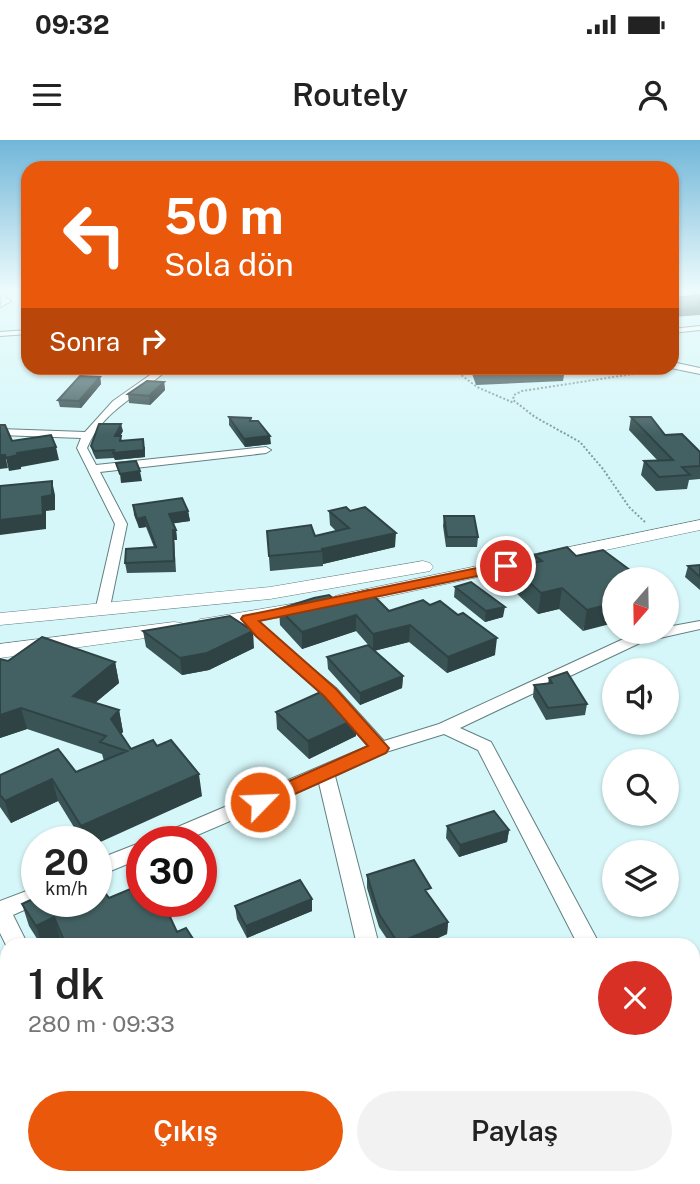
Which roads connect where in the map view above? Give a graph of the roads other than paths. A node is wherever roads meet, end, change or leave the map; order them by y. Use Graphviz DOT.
graph roads {
  1 [pos="679,367"];
  2 [pos="700,371"];
  3 [pos="155,375"];
  4 [pos="0,432"];
  5 [pos="85,435"];
  6 [pos="267,450"];
  7 [pos="93,469"];
  8 [pos="700,510"];
  9 [pos="700,524"];
  10 [pos="103,607"];
  11 [pos="0,619"];
  12 [pos="249,619"];
  13 [pos="700,625"];
  14 [pos="0,651"];
  15 [pos="445,728"];
  16 [pos="380,748"];
  17 [pos="325,773"];
  18 [pos="199,826"];
  19 [pos="21,901"];
  20 [pos="0,910"];
  21 [pos="12,938"];
  22 [pos="366,938"];
  23 [pos="585,938"];
  1 -- 2 [label="street"];
  3 -- 5 [label="street"];
  4 -- 5 [label="street"];
  5 -- 7 [label="street"];
  6 -- 7 [label="street"];
  7 -- 10 [label="street"];
  8 -- 10 [label="highway"];
  9 -- 12 [label="highway"];
  10 -- 11 [label="highway"];
  12 -- 14 [label="highway"];
  12 -- 16 [label="street"];
  13 -- 15 [label="street"];
  15 -- 16 [label="street"];
  15 -- 23 [label="street"];
  16 -- 17 [label="street"];
  17 -- 18 [label="street"];
  17 -- 22 [label="street"];
  19 -- 20 [label="street"];
  20 -- 21 [label="street"];
}
